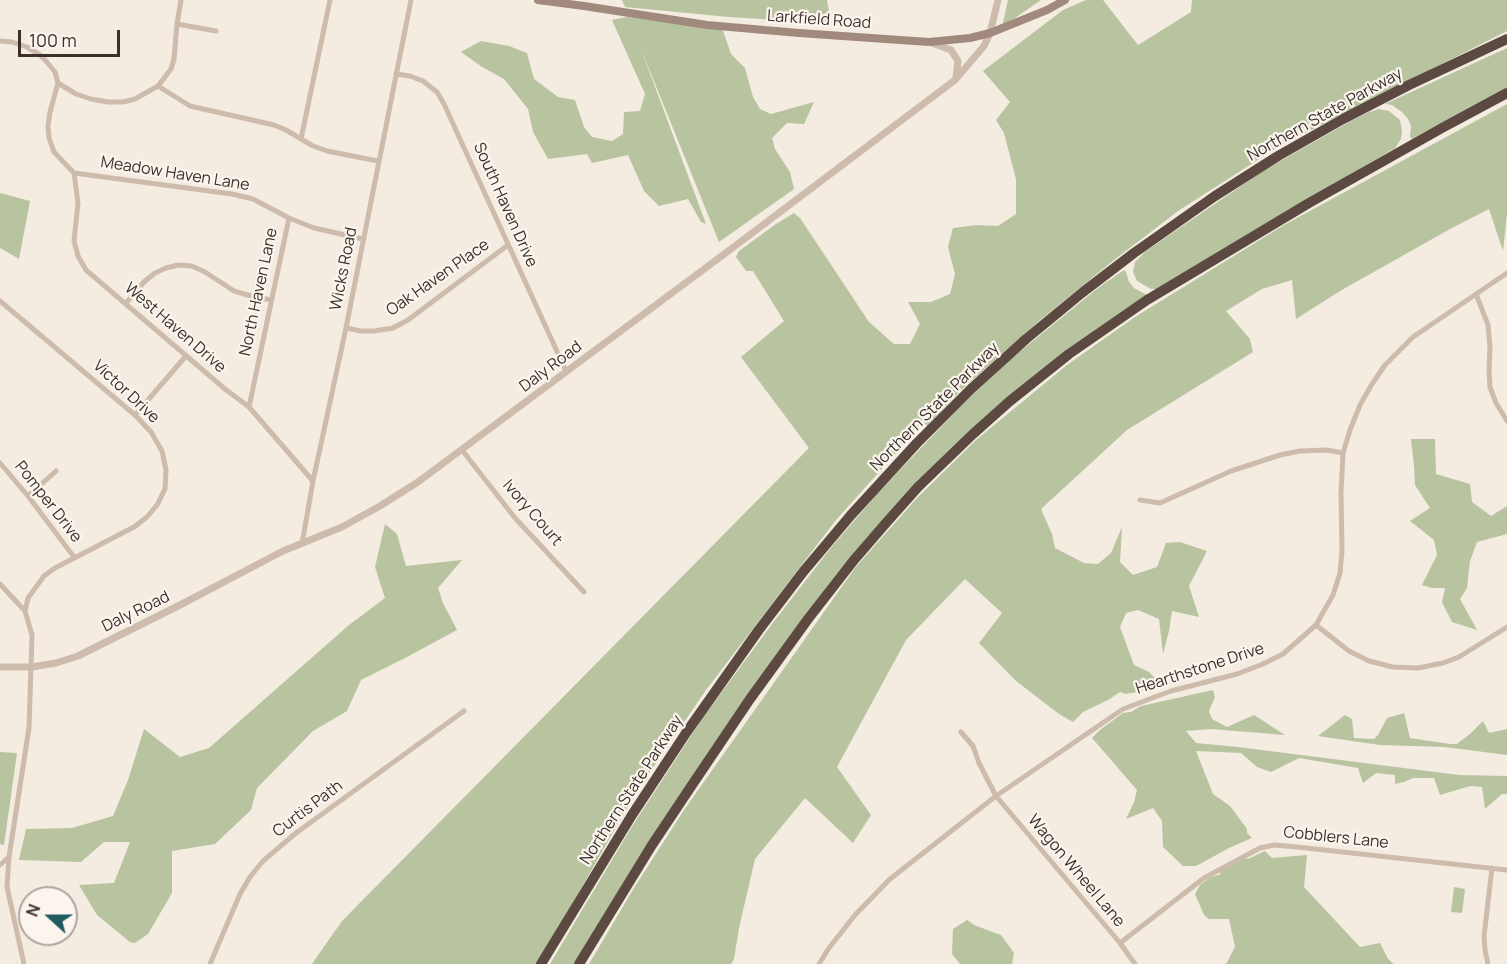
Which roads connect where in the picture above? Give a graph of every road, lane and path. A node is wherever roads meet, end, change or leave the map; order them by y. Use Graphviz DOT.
graph roads {
  1 [pos="181,0"];
  2 [pos="330,0"];
  3 [pos="411,0"];
  4 [pos="538,0"];
  5 [pos="998,0"];
  6 [pos="1065,0"];
  7 [pos="177,24"];
  8 [pos="216,31"];
  9 [pos="990,33"];
  10 [pos="1507,39"];
  11 [pos="0,41"];
  12 [pos="929,42"];
  13 [pos="396,74"];
  14 [pos="955,80"];
  15 [pos="58,83"];
  16 [pos="158,87"];
  17 [pos="1507,93"];
  18 [pos="301,139"];
  19 [pos="378,161"];
  20 [pos="74,173"];
  21 [pos="289,218"];
  22 [pos="363,239"];
  23 [pos="508,245"];
  24 [pos="1507,273"];
  25 [pos="1476,294"];
  26 [pos="271,300"];
  27 [pos="0,301"];
  28 [pos="126,303"];
  29 [pos="346,328"];
  30 [pos="186,356"];
  31 [pos="566,371"];
  32 [pos="249,407"];
  33 [pos="135,415"];
  34 [pos="1507,421"];
  35 [pos="462,450"];
  36 [pos="1343,453"];
  37 [pos="0,463"];
  38 [pos="56,471"];
  39 [pos="313,481"];
  40 [pos="28,496"];
  41 [pos="1140,500"];
  42 [pos="302,544"];
  43 [pos="74,557"];
  44 [pos="0,584"];
  45 [pos="584,592"];
  46 [pos="25,611"];
  47 [pos="1316,625"];
  48 [pos="1507,627"];
  49 [pos="0,667"];
  50 [pos="32,667"];
  51 [pos="464,711"];
  52 [pos="961,732"];
  53 [pos="996,796"];
  54 [pos="9,857"];
  55 [pos="0,865"];
  56 [pos="1492,868"];
  57 [pos="1507,870"];
  58 [pos="1120,943"];
  59 [pos="26,963"];
  60 [pos="210,964"];
  61 [pos="541,964"];
  62 [pos="579,964"];
  63 [pos="819,964"];
  64 [pos="1135,964"];
  65 [pos="1488,964"];
  1 -- 7 [label="street"];
  2 -- 18 [label="street"];
  3 -- 13 [label="street, Wicks Road"];
  4 -- 12 [label="main road, Larkfield Road"];
  5 -- 9 [label="street, Daly Road"];
  6 -- 9 [label="main road"];
  7 -- 8 [label="street"];
  7 -- 16 [label="street"];
  9 -- 12 [label="main road, Larkfield Road"];
  9 -- 14 [label="street, Daly Road"];
  10 -- 61 [label="highway, Northern State Parkway"];
  11 -- 15 [label="street"];
  12 -- 14 [label="street"];
  13 -- 19 [label="street, Wicks Road"];
  13 -- 23 [label="street, South Haven Drive"];
  14 -- 31 [label="street, Daly Road"];
  15 -- 16 [label="street"];
  15 -- 20 [label="street"];
  16 -- 18 [label="street"];
  17 -- 62 [label="highway"];
  18 -- 19 [label="street"];
  19 -- 22 [label="street, Wicks Road"];
  20 -- 21 [label="street, Meadow Haven Lane"];
  20 -- 28 [label="street, West Haven Drive"];
  21 -- 22 [label="street, Meadow Haven Lane"];
  21 -- 26 [label="street, North Haven Lane"];
  22 -- 29 [label="street, Wicks Road"];
  23 -- 29 [label="street, Oak Haven Place"];
  23 -- 31 [label="street, South Haven Drive"];
  24 -- 25 [label="street, Hearthstone Drive"];
  25 -- 34 [label="street"];
  25 -- 36 [label="street, Hearthstone Drive"];
  26 -- 28 [label="street"];
  26 -- 32 [label="street, North Haven Lane"];
  27 -- 33 [label="street, Victor Drive"];
  28 -- 30 [label="street, West Haven Drive"];
  29 -- 39 [label="street, Wicks Road"];
  30 -- 32 [label="street, West Haven Drive"];
  30 -- 33 [label="street"];
  31 -- 35 [label="street, Daly Road"];
  32 -- 39 [label="street, West Haven Drive"];
  33 -- 43 [label="street, Victor Drive"];
  35 -- 42 [label="street, Daly Road"];
  35 -- 45 [label="street, Ivory Court"];
  36 -- 41 [label="street"];
  36 -- 47 [label="street, Hearthstone Drive"];
  37 -- 40 [label="street, Pomper Drive"];
  38 -- 40 [label="street"];
  39 -- 42 [label="street, Wicks Road"];
  40 -- 43 [label="street, Pomper Drive"];
  42 -- 50 [label="street, Daly Road"];
  43 -- 46 [label="street, Victor Drive"];
  44 -- 46 [label="street"];
  46 -- 50 [label="street"];
  47 -- 48 [label="street"];
  47 -- 53 [label="street, Hearthstone Drive"];
  49 -- 50 [label="street, Daly Road"];
  50 -- 54 [label="street"];
  51 -- 60 [label="street, Curtis Path"];
  52 -- 53 [label="street, Wagon Wheel Lane"];
  53 -- 58 [label="street, Wagon Wheel Lane"];
  53 -- 63 [label="street, Hearthstone Drive"];
  54 -- 55 [label="street"];
  54 -- 59 [label="street"];
  56 -- 57 [label="street, Cobblers Lane"];
  56 -- 58 [label="street, Cobblers Lane"];
  56 -- 65 [label="street"];
  58 -- 64 [label="street, Wagon Wheel Lane"];
}
